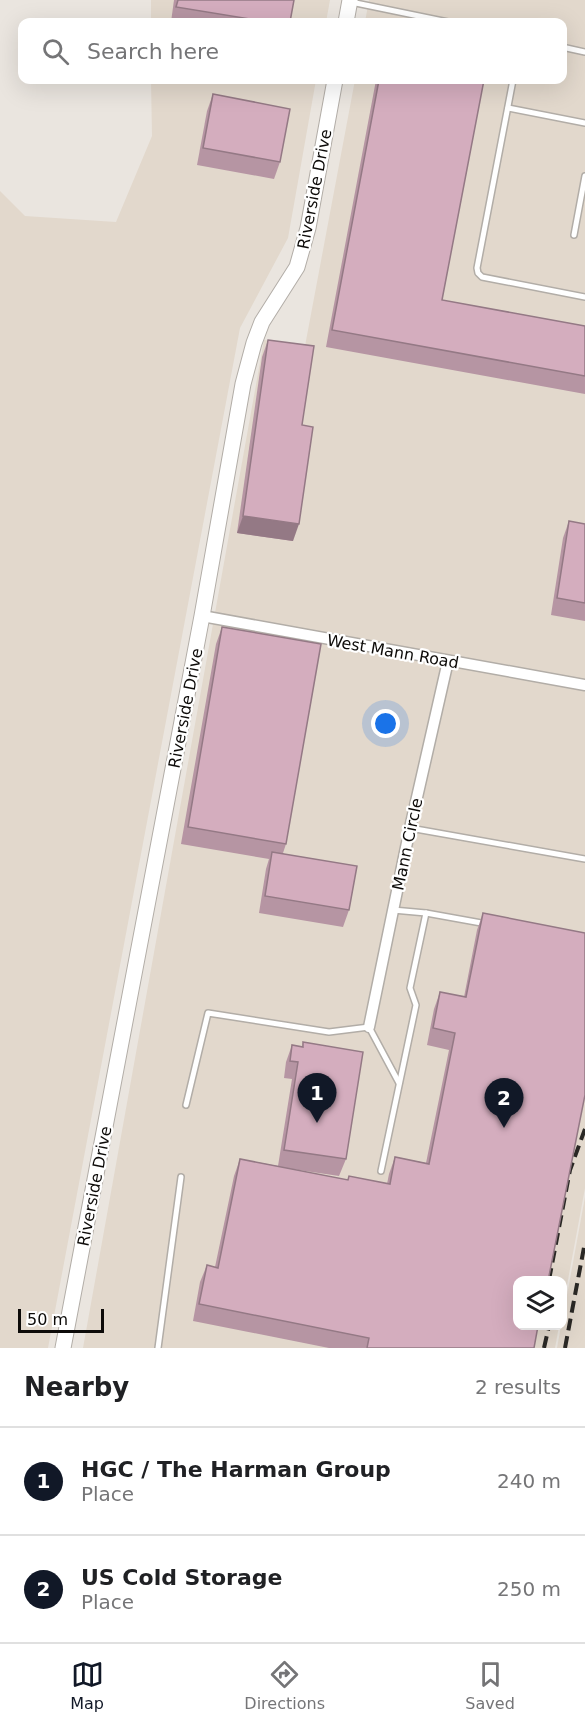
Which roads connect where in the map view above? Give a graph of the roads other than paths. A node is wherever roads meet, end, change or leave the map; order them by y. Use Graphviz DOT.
graph roads {
  1 [pos="350,1"];
  2 [pos="347,18"];
  3 [pos="429,18"];
  4 [pos="567,48"];
  5 [pos="585,52"];
  6 [pos="334,84"];
  7 [pos="512,84"];
  8 [pos="508,108"];
  9 [pos="585,123"];
  10 [pos="585,176"];
  11 [pos="574,235"];
  12 [pos="585,297"];
  13 [pos="202,616"];
  14 [pos="448,662"];
  15 [pos="585,685"];
  16 [pos="410,828"];
  17 [pos="585,859"];
  18 [pos="393,910"];
  19 [pos="426,913"];
  20 [pos="494,925"];
  21 [pos="369,1027"];
  22 [pos="399,1083"];
  23 [pos="186,1105"];
  24 [pos="381,1171"];
  25 [pos="181,1177"];
  26 [pos="63,1348"];
  27 [pos="158,1348"];
  1 -- 2 [label="street"];
  1 -- 3 [label="lane"];
  4 -- 5 [label="lane"];
  6 -- 13 [label="street, Riverside Drive"];
  7 -- 8 [label="lane"];
  8 -- 9 [label="lane"];
  8 -- 12 [label="lane"];
  10 -- 11 [label="lane"];
  13 -- 14 [label="street, West Mann Road"];
  13 -- 26 [label="street, Riverside Drive"];
  14 -- 15 [label="street, West Mann Road"];
  14 -- 16 [label="street, Mann Circle"];
  16 -- 17 [label="lane"];
  16 -- 18 [label="street, Mann Circle"];
  18 -- 19 [label="lane"];
  18 -- 21 [label="street, Mann Circle"];
  19 -- 20 [label="lane"];
  19 -- 22 [label="lane"];
  21 -- 22 [label="lane"];
  21 -- 23 [label="lane"];
  22 -- 24 [label="lane"];
  25 -- 27 [label="lane"];
}
